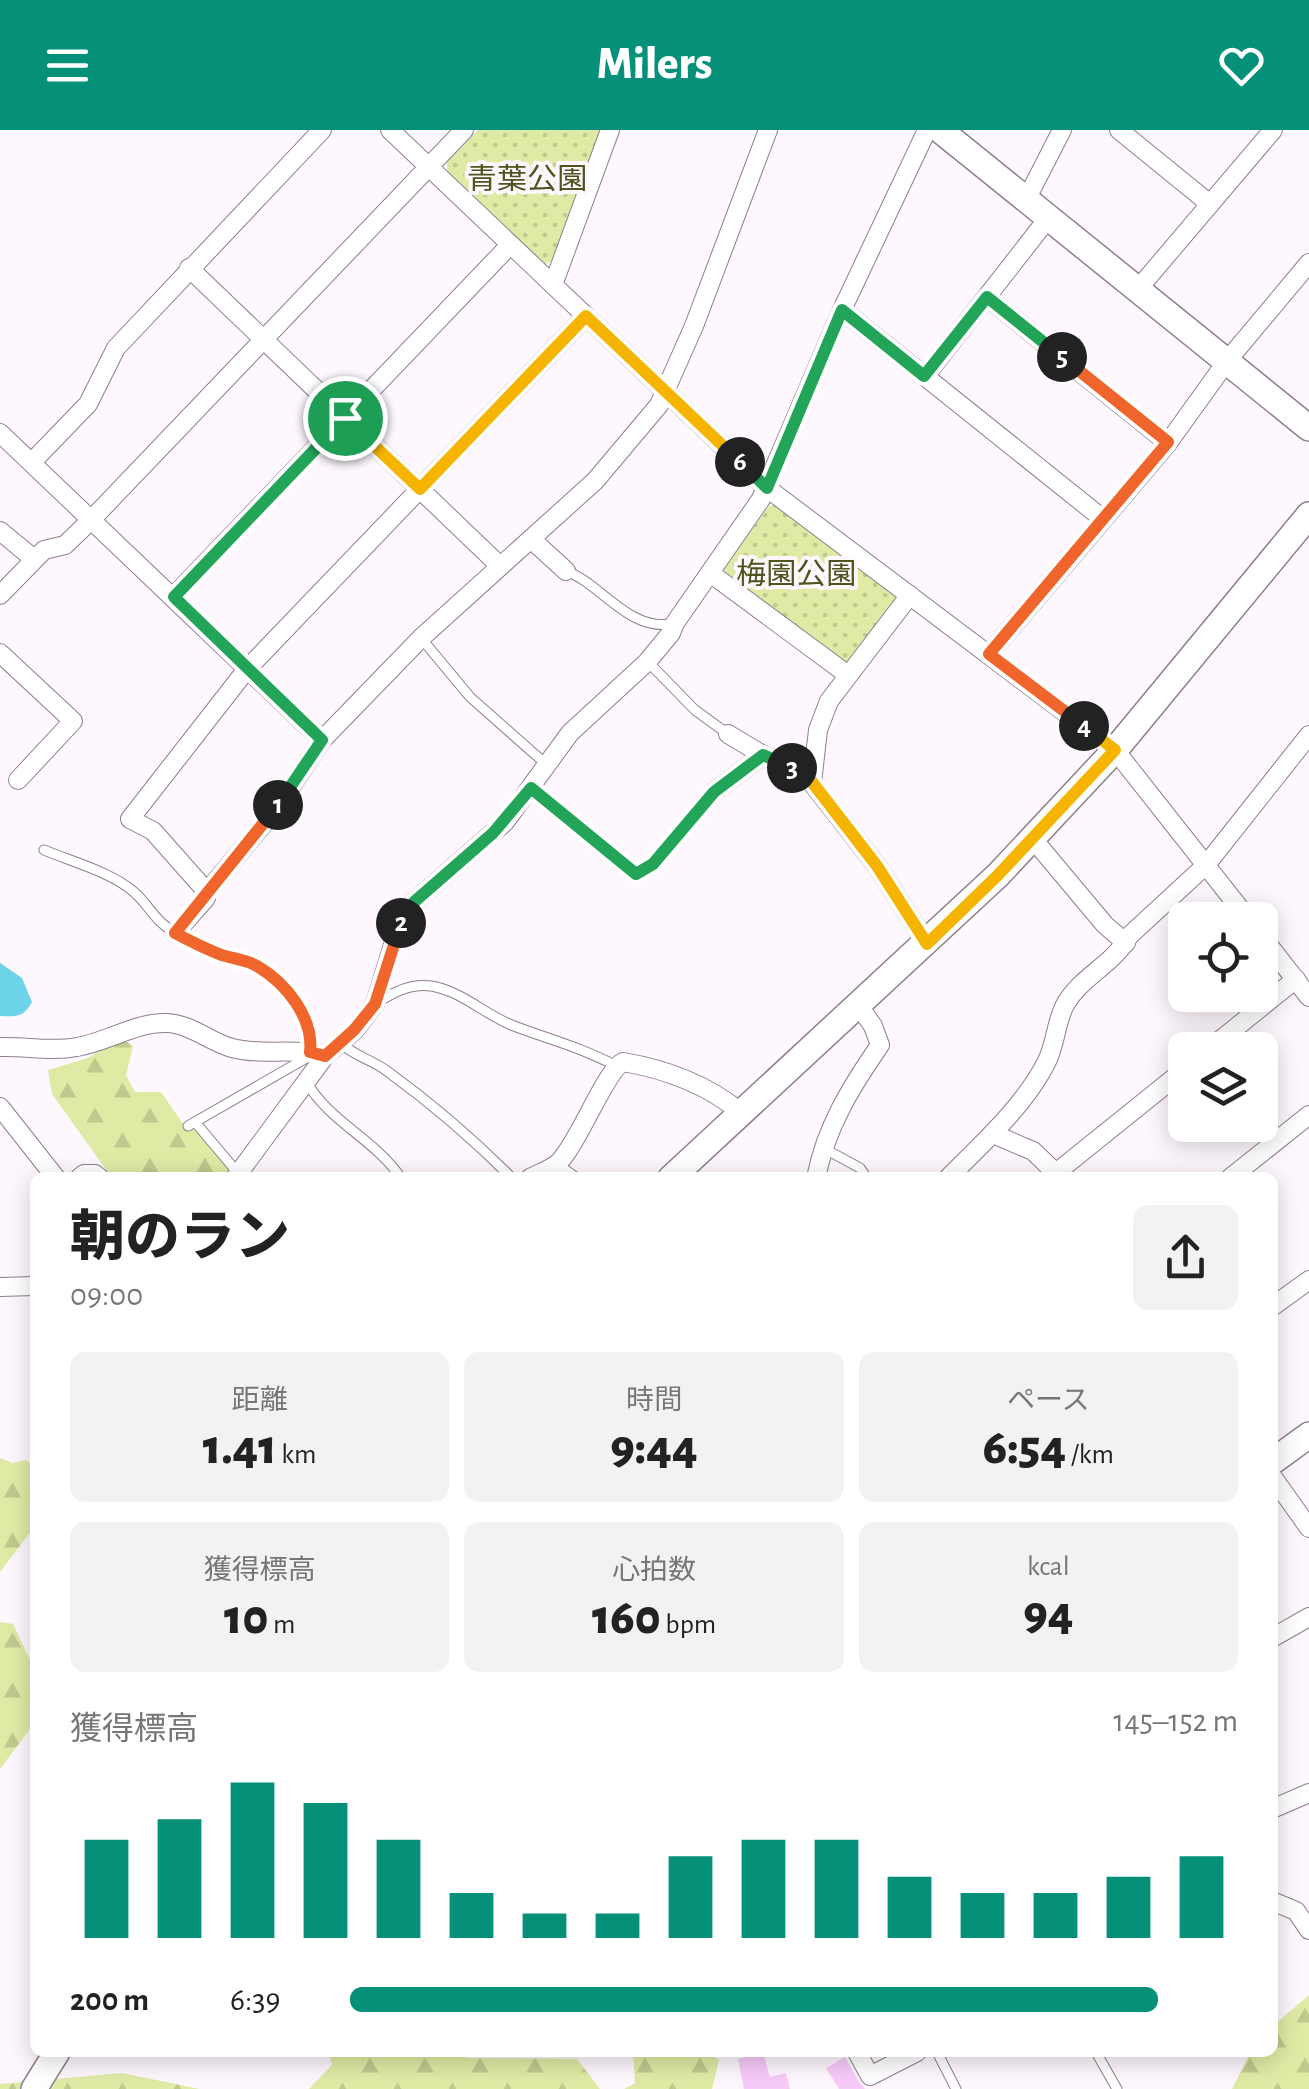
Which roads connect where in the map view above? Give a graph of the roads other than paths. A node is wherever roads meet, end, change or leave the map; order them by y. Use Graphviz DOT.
graph roads {
  1 [pos="322,130"];
  2 [pos="390,130"];
  3 [pos="464,130"];
  4 [pos="610,130"];
  5 [pos="768,130"];
  6 [pos="927,130"];
  7 [pos="940,130"];
  8 [pos="1062,130"];
  9 [pos="1119,130"];
  10 [pos="1155,130"];
  11 [pos="1272,130"];
  12 [pos="1141,147"];
  13 [pos="430,167"];
  14 [pos="1026,200"];
  15 [pos="1210,204"];
  16 [pos="1048,217"];
  17 [pos="510,245"];
  18 [pos="1309,263"];
  19 [pos="189,268"];
  20 [pos="553,285"];
  21 [pos="1138,289"];
  22 [pos="987,297"];
  23 [pos="842,310"];
  24 [pos="586,316"];
  25 [pos="263,340"];
  26 [pos="1227,360"];
  27 [pos="924,376"];
  28 [pos="666,393"];
  29 [pos="345,418"];
  30 [pos="1309,428"];
  31 [pos="0,433"];
  32 [pos="1168,442"];
  33 [pos="32,462"];
  34 [pos="767,488"];
  35 [pos="420,489"];
  36 [pos="1309,515"];
  37 [pos="1102,519"];
  38 [pos="92,520"];
  39 [pos="0,532"];
  40 [pos="531,539"];
  41 [pos="34,559"];
  42 [pos="500,566"];
  43 [pos="566,572"];
  44 [pos="710,573"];
  45 [pos="0,594"];
  46 [pos="910,595"];
  47 [pos="174,597"];
  48 [pos="675,623"];
  49 [pos="421,638"];
  50 [pos="0,653"];
  51 [pos="989,654"];
  52 [pos="647,662"];
  53 [pos="247,668"];
  54 [pos="848,675"];
  55 [pos="728,734"];
  56 [pos="1309,735"];
  57 [pos="322,740"];
  58 [pos="1115,750"];
  59 [pos="763,755"];
  60 [pos="547,765"];
  61 [pos="18,780"];
  62 [pos="812,782"];
  63 [pos="531,788"];
  64 [pos="714,792"];
  65 [pos="1032,840"];
  66 [pos="44,850"];
  67 [pos="1206,865"];
  68 [pos="207,892"];
  69 [pos="1235,902"];
  70 [pos="175,933"];
  71 [pos="1126,943"];
  72 [pos="927,944"];
  73 [pos="1278,956"];
  74 [pos="1296,979"];
  75 [pos="1309,997"];
  76 [pos="375,1004"];
  77 [pos="859,1006"];
  78 [pos="1230,1032"];
  79 [pos="0,1047"];
  80 [pos="322,1051"];
  81 [pos="616,1066"];
  82 [pos="306,1081"];
  83 [pos="1168,1082"];
  84 [pos="0,1108"];
  85 [pos="741,1113"];
  86 [pos="1309,1114"];
  87 [pos="993,1134"];
  88 [pos="823,1147"];
  89 [pos="557,1164"];
  90 [pos="51,1172"];
  91 [pos="233,1172"];
  92 [pos="239,1172"];
  93 [pos="395,1172"];
  94 [pos="506,1172"];
  95 [pos="542,1172"];
  96 [pos="568,1172"];
  97 [pos="677,1172"];
  98 [pos="817,1172"];
  99 [pos="863,1172"];
  100 [pos="954,1172"];
  101 [pos="1056,1172"];
  102 [pos="1063,1172"];
  103 [pos="1237,1172"];
  104 [pos="1309,1280"];
  105 [pos="30,1286"];
  106 [pos="0,1287"];
  107 [pos="1278,1303"];
  108 [pos="1309,1435"];
  109 [pos="1278,1458"];
  110 [pos="1278,1484"];
  111 [pos="1309,1528"];
  112 [pos="1309,1616"];
  113 [pos="1278,1634"];
  114 [pos="1309,1794"];
  115 [pos="1278,1807"];
  116 [pos="1278,1904"];
  117 [pos="1309,1930"];
  118 [pos="56,2057"];
  119 [pos="57,2057"];
  120 [pos="860,2057"];
  121 [pos="907,2057"];
  122 [pos="940,2057"];
  123 [pos="1099,2057"];
  124 [pos="34,2089"];
  125 [pos="42,2089"];
  126 [pos="956,2089"];
  127 [pos="1118,2089"];
  1 -- 19 [label="street"];
  2 -- 13 [label="street"];
  3 -- 13 [label="street"];
  4 -- 20 [label="street"];
  5 -- 28 [label="street"];
  6 -- 23 [label="street"];
  7 -- 14 [label="street"];
  8 -- 14 [label="street"];
  9 -- 12 [label="street"];
  10 -- 12 [label="street"];
  11 -- 15 [label="street"];
  12 -- 15 [label="street"];
  13 -- 17 [label="street"];
  13 -- 25 [label="street"];
  14 -- 16 [label="street"];
  15 -- 21 [label="street"];
  16 -- 21 [label="street"];
  16 -- 22 [label="street"];
  17 -- 20 [label="street"];
  17 -- 29 [label="street"];
  18 -- 26 [label="street"];
  19 -- 25 [label="street"];
  19 -- 33 [label="street"];
  20 -- 24 [label="street"];
  21 -- 26 [label="street"];
  22 -- 27 [label="street"];
  22 -- 32 [label="street"];
  23 -- 27 [label="street"];
  23 -- 34 [label="street"];
  24 -- 28 [label="street"];
  24 -- 35 [label="street"];
  25 -- 29 [label="street"];
  25 -- 38 [label="street"];
  26 -- 30 [label="street"];
  26 -- 32 [label="street"];
  27 -- 37 [label="street"];
  28 -- 34 [label="street"];
  28 -- 40 [label="street"];
  29 -- 35 [label="street"];
  29 -- 47 [label="street"];
  31 -- 33 [label="street"];
  32 -- 37 [label="street"];
  33 -- 38 [label="street"];
  34 -- 44 [label="street"];
  34 -- 46 [label="street"];
  35 -- 42 [label="street"];
  35 -- 53 [label="street"];
  36 -- 58 [label="street"];
  37 -- 51 [label="street"];
  38 -- 41 [label="street"];
  38 -- 47 [label="street"];
  39 -- 41 [label="street"];
  40 -- 42 [label="street"];
  40 -- 43 [label="street"];
  41 -- 45 [label="street"];
  42 -- 49 [label="street"];
  43 -- 48 [label="lane"];
  44 -- 48 [label="street"];
  44 -- 54 [label="street"];
  46 -- 51 [label="street"];
  46 -- 54 [label="street"];
  47 -- 53 [label="street"];
  48 -- 52 [label="street"];
  49 -- 57 [label="street"];
  49 -- 60 [label="lane"];
  50 -- 61 [label="street"];
  51 -- 58 [label="street"];
  52 -- 55 [label="lane"];
  52 -- 60 [label="street"];
  53 -- 57 [label="street"];
  53 -- 68 [label="street"];
  54 -- 62 [label="street"];
  55 -- 59 [label="street"];
  56 -- 67 [label="street"];
  57 -- 68 [label="street"];
  58 -- 65 [label="street"];
  58 -- 67 [label="street"];
  59 -- 62 [label="street"];
  59 -- 64 [label="street"];
  60 -- 63 [label="street"];
  62 -- 72 [label="street"];
  63 -- 64 [label="lane"];
  63 -- 76 [label="street"];
  65 -- 71 [label="street"];
  65 -- 72 [label="street"];
  66 -- 70 [label="lane"];
  67 -- 69 [label="street"];
  67 -- 71 [label="street"];
  68 -- 70 [label="street"];
  70 -- 80 [label="lane"];
  71 -- 87 [label="street"];
  72 -- 77 [label="street"];
  73 -- 74 [label="street"];
  74 -- 75 [label="street"];
  74 -- 78 [label="street"];
  76 -- 80 [label="street"];
  76 -- 81 [label="lane"];
  77 -- 85 [label="street"];
  77 -- 88 [label="street"];
  79 -- 80 [label="street"];
  80 -- 82 [label="street"];
  80 -- 91 [label="lane"];
  80 -- 94 [label="lane"];
  81 -- 85 [label="street"];
  81 -- 89 [label="street"];
  82 -- 92 [label="street"];
  82 -- 93 [label="lane"];
  83 -- 102 [label="street"];
  84 -- 90 [label="street"];
  85 -- 97 [label="street"];
  86 -- 103 [label="street"];
  87 -- 100 [label="street"];
  87 -- 101 [label="street"];
  88 -- 98 [label="street"];
  88 -- 99 [label="lane"];
  89 -- 95 [label="street"];
  89 -- 96 [label="lane"];
  104 -- 107 [label="street"];
  105 -- 106 [label="street"];
  108 -- 109 [label="street"];
  110 -- 111 [label="street"];
  112 -- 113 [label="street"];
  114 -- 115 [label="street"];
  116 -- 117 [label="street"];
  118 -- 124 [label="street"];
  119 -- 125 [label="street"];
  120 -- 121 [label="street"];
  122 -- 126 [label="lane"];
  123 -- 127 [label="lane"];
}
